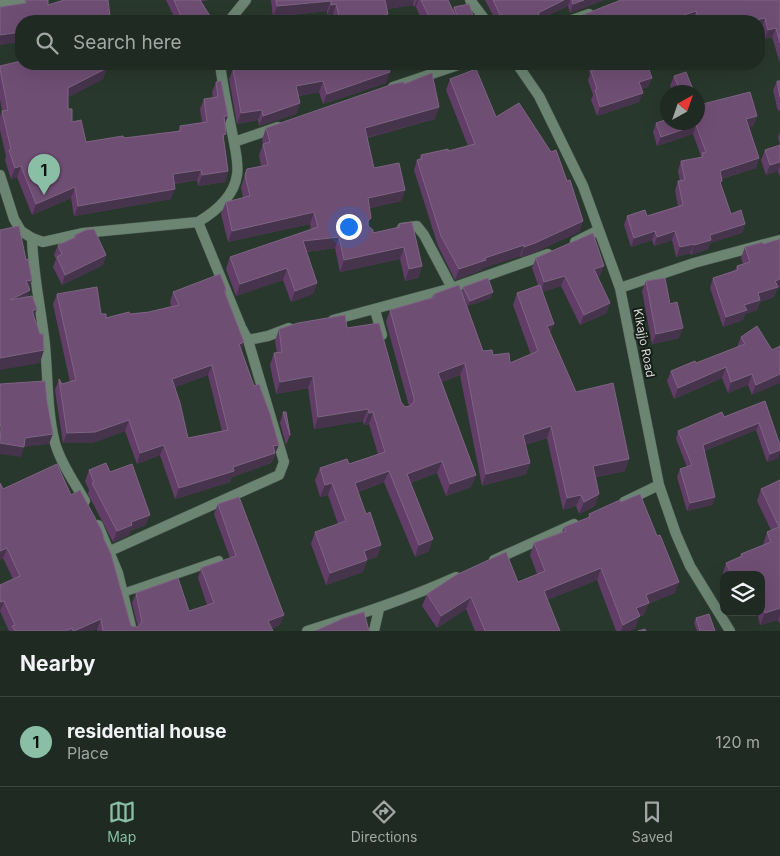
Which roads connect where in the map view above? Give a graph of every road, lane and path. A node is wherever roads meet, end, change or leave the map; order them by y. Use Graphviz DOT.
graph roads {
  1 [pos="41,0"];
  2 [pos="246,0"];
  3 [pos="470,0"];
  4 [pos="0,3"];
  5 [pos="598,11"];
  6 [pos="234,15"];
  7 [pos="481,15"];
  8 [pos="586,15"];
  9 [pos="221,70"];
  10 [pos="443,70"];
  11 [pos="521,70"];
  12 [pos="379,92"];
  13 [pos="288,123"];
  14 [pos="234,142"];
  15 [pos="0,175"];
  16 [pos="198,222"];
  17 [pos="599,230"];
  18 [pos="388,231"];
  19 [pos="32,238"];
  20 [pos="780,240"];
  21 [pos="452,288"];
  22 [pos="620,288"];
  23 [pos="376,310"];
  24 [pos="325,323"];
  25 [pos="300,327"];
  26 [pos="248,340"];
  27 [pos="385,347"];
  28 [pos="659,486"];
  29 [pos="616,505"];
  30 [pos="582,521"];
  31 [pos="110,551"];
  32 [pos="219,560"];
  33 [pos="486,564"];
  34 [pos="469,572"];
  35 [pos="123,593"];
  36 [pos="379,609"];
  37 [pos="132,631"];
  38 [pos="307,631"];
  39 [pos="374,631"];
  40 [pos="730,631"];
  1 -- 4 [label="street"];
  2 -- 6 [label="street"];
  3 -- 7 [label="street"];
  5 -- 8 [label="street"];
  9 -- 14 [label="street"];
  10 -- 12 [label="street"];
  11 -- 17 [label="street, Kikajjo Road"];
  13 -- 14 [label="street"];
  14 -- 16 [label="street"];
  15 -- 19 [label="street"];
  16 -- 19 [label="street"];
  16 -- 26 [label="street"];
  17 -- 21 [label="street"];
  17 -- 22 [label="street, Kikajjo Road"];
  18 -- 21 [label="street"];
  19 -- 31 [label="street"];
  20 -- 22 [label="street"];
  21 -- 23 [label="street"];
  22 -- 28 [label="street, Kikajjo Road"];
  23 -- 24 [label="street"];
  23 -- 27 [label="street"];
  25 -- 26 [label="street"];
  26 -- 31 [label="street"];
  28 -- 29 [label="street"];
  28 -- 40 [label="street, Kikajjo Road"];
  30 -- 33 [label="street"];
  31 -- 35 [label="street"];
  32 -- 35 [label="lane"];
  34 -- 36 [label="street"];
  35 -- 37 [label="street"];
  36 -- 38 [label="street"];
  36 -- 39 [label="street"];
}
